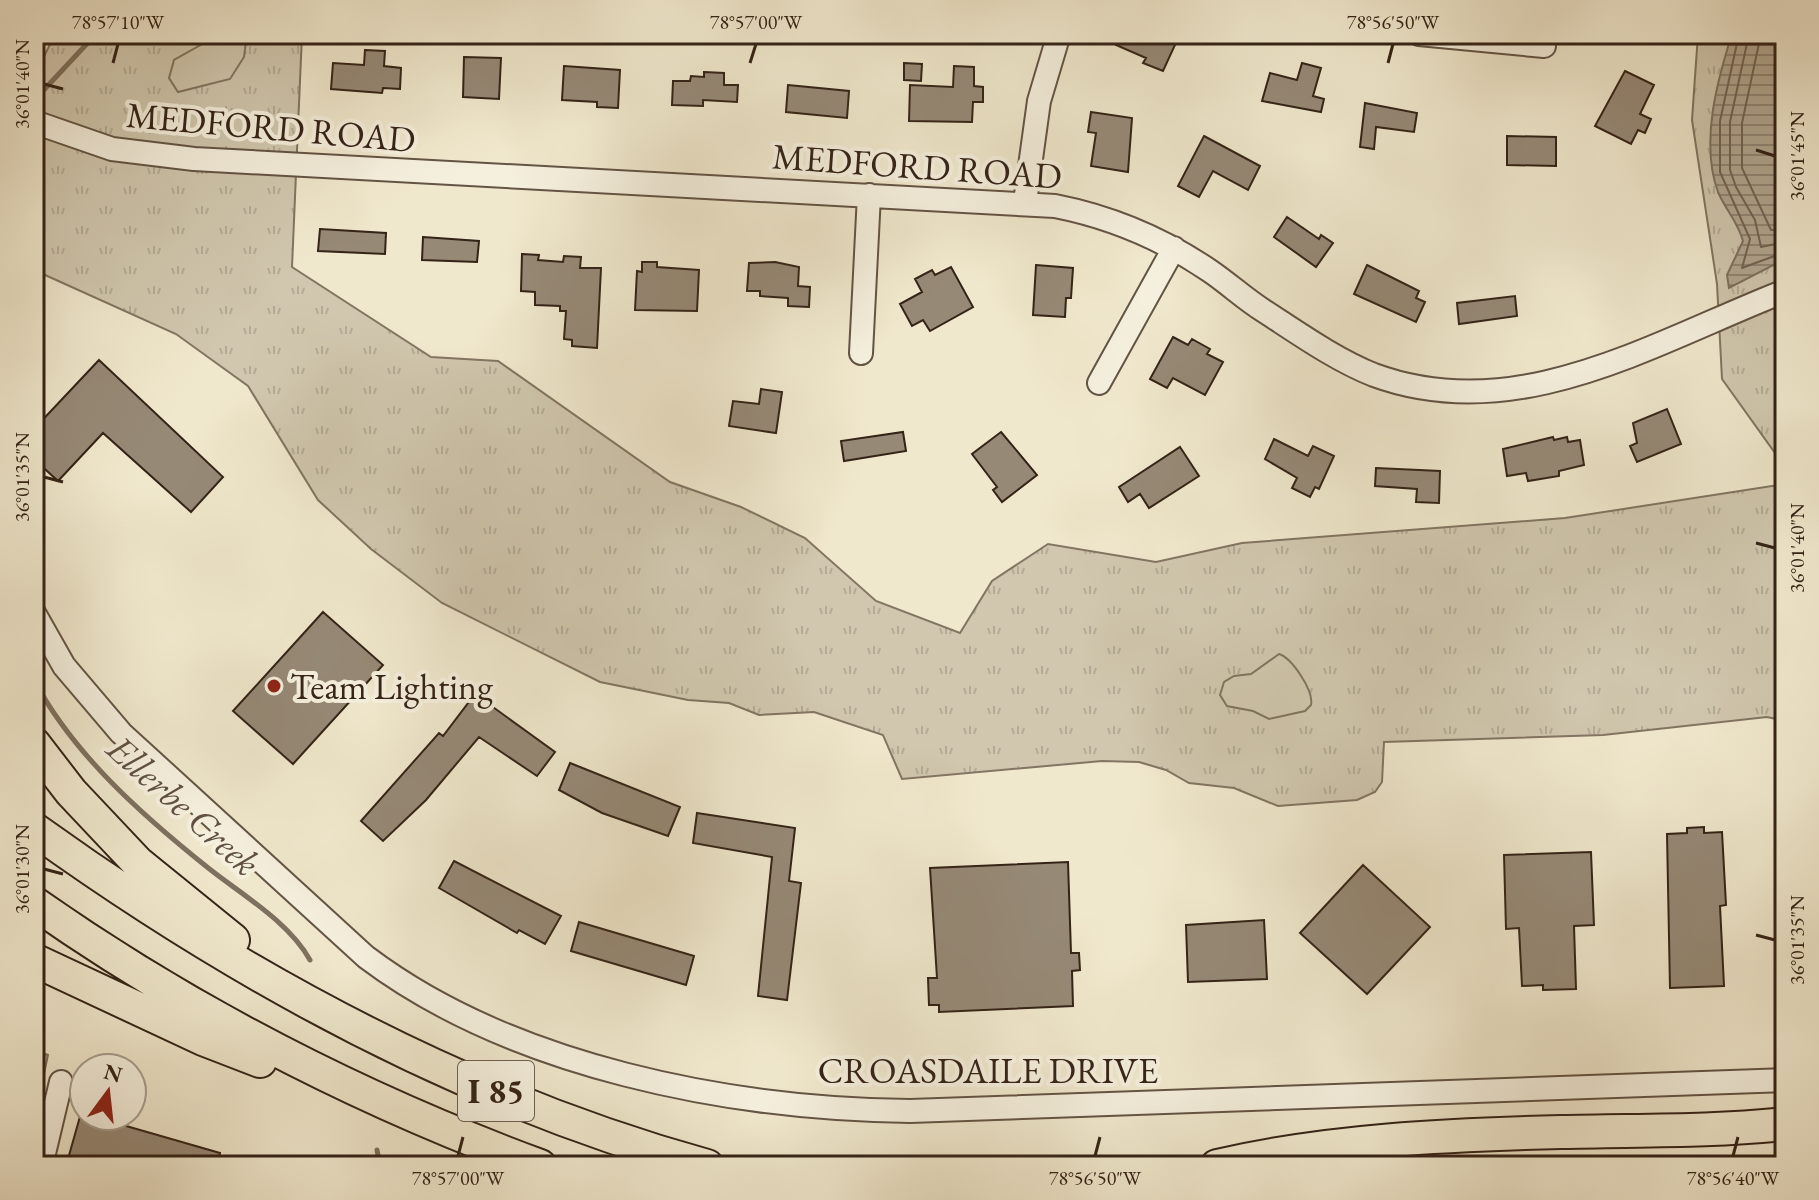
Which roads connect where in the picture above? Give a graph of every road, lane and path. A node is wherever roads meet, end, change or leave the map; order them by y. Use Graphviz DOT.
graph roads {
  1 [pos="1059,34"];
  2 [pos="1419,34"];
  3 [pos="1544,46"];
  4 [pos="34,122"];
  5 [pos="869,195"];
  6 [pos="1025,202"];
  7 [pos="1174,248"];
  8 [pos="1785,291"];
  9 [pos="861,353"];
  10 [pos="1099,383"];
  11 [pos="34,613"];
  12 [pos="34,744"];
  13 [pos="34,829"];
  14 [pos="34,903"];
  15 [pos="34,960"];
  16 [pos="293,995"];
  17 [pos="1785,1080"];
  18 [pos="61,1082"];
  19 [pos="399,1110"];
  20 [pos="1785,1124"];
  21 [pos="41,1166"];
  22 [pos="540,1166"];
  23 [pos="707,1166"];
  24 [pos="1217,1166"];
  1 -- 6 [label="street"];
  2 -- 3 [label="street"];
  4 -- 5 [label="street, MEDFORD ROAD"];
  5 -- 6 [label="street, MEDFORD ROAD"];
  5 -- 9 [label="street"];
  6 -- 7 [label="street, MEDFORD ROAD"];
  7 -- 8 [label="street, MEDFORD ROAD"];
  7 -- 10 [label="street"];
  11 -- 17 [label="street, CROASDAILE DRIVE"];
  12 -- 16 [label="highway"];
  13 -- 16 [label="highway, I 85"];
  14 -- 19 [label="highway, I 85"];
  15 -- 19 [label="highway"];
  16 -- 23 [label="highway, I 85"];
  18 -- 21 [label="street"];
  19 -- 22 [label="highway, I 85"];
  20 -- 24 [label="highway"];
}
